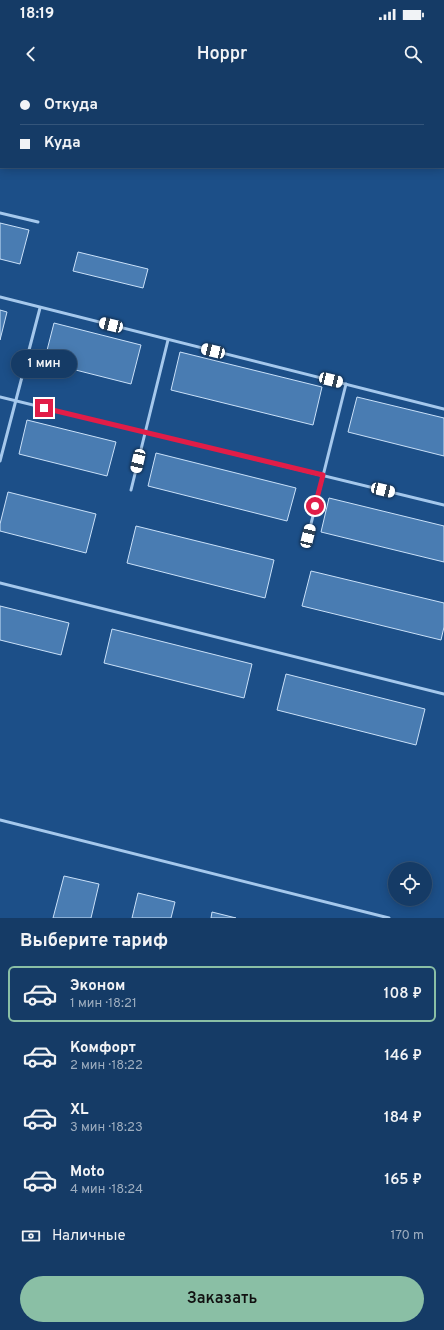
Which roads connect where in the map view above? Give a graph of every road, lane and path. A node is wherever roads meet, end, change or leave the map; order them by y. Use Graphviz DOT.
graph roads {
  1 [pos="0,213"];
  2 [pos="38,222"];
  3 [pos="0,297"];
  4 [pos="40,308"];
  5 [pos="168,340"];
  6 [pos="346,384"];
  7 [pos="0,397"];
  8 [pos="16,401"];
  9 [pos="444,408"];
  10 [pos="145,432"];
  11 [pos="0,461"];
  12 [pos="323,475"];
  13 [pos="131,490"];
  14 [pos="444,505"];
  15 [pos="308,536"];
  16 [pos="0,583"];
  17 [pos="444,694"];
  18 [pos="0,820"];
  19 [pos="389,918"];
  1 -- 2 [label="lane"];
  3 -- 4 [label="lane"];
  4 -- 5 [label="lane"];
  4 -- 8 [label="lane"];
  5 -- 6 [label="lane"];
  5 -- 10 [label="lane"];
  6 -- 9 [label="lane"];
  6 -- 12 [label="lane"];
  7 -- 8 [label="lane"];
  8 -- 10 [label="lane"];
  8 -- 11 [label="lane"];
  10 -- 12 [label="lane"];
  10 -- 13 [label="lane"];
  12 -- 14 [label="lane"];
  12 -- 15 [label="lane"];
  16 -- 17 [label="lane"];
  18 -- 19 [label="lane"];
}
